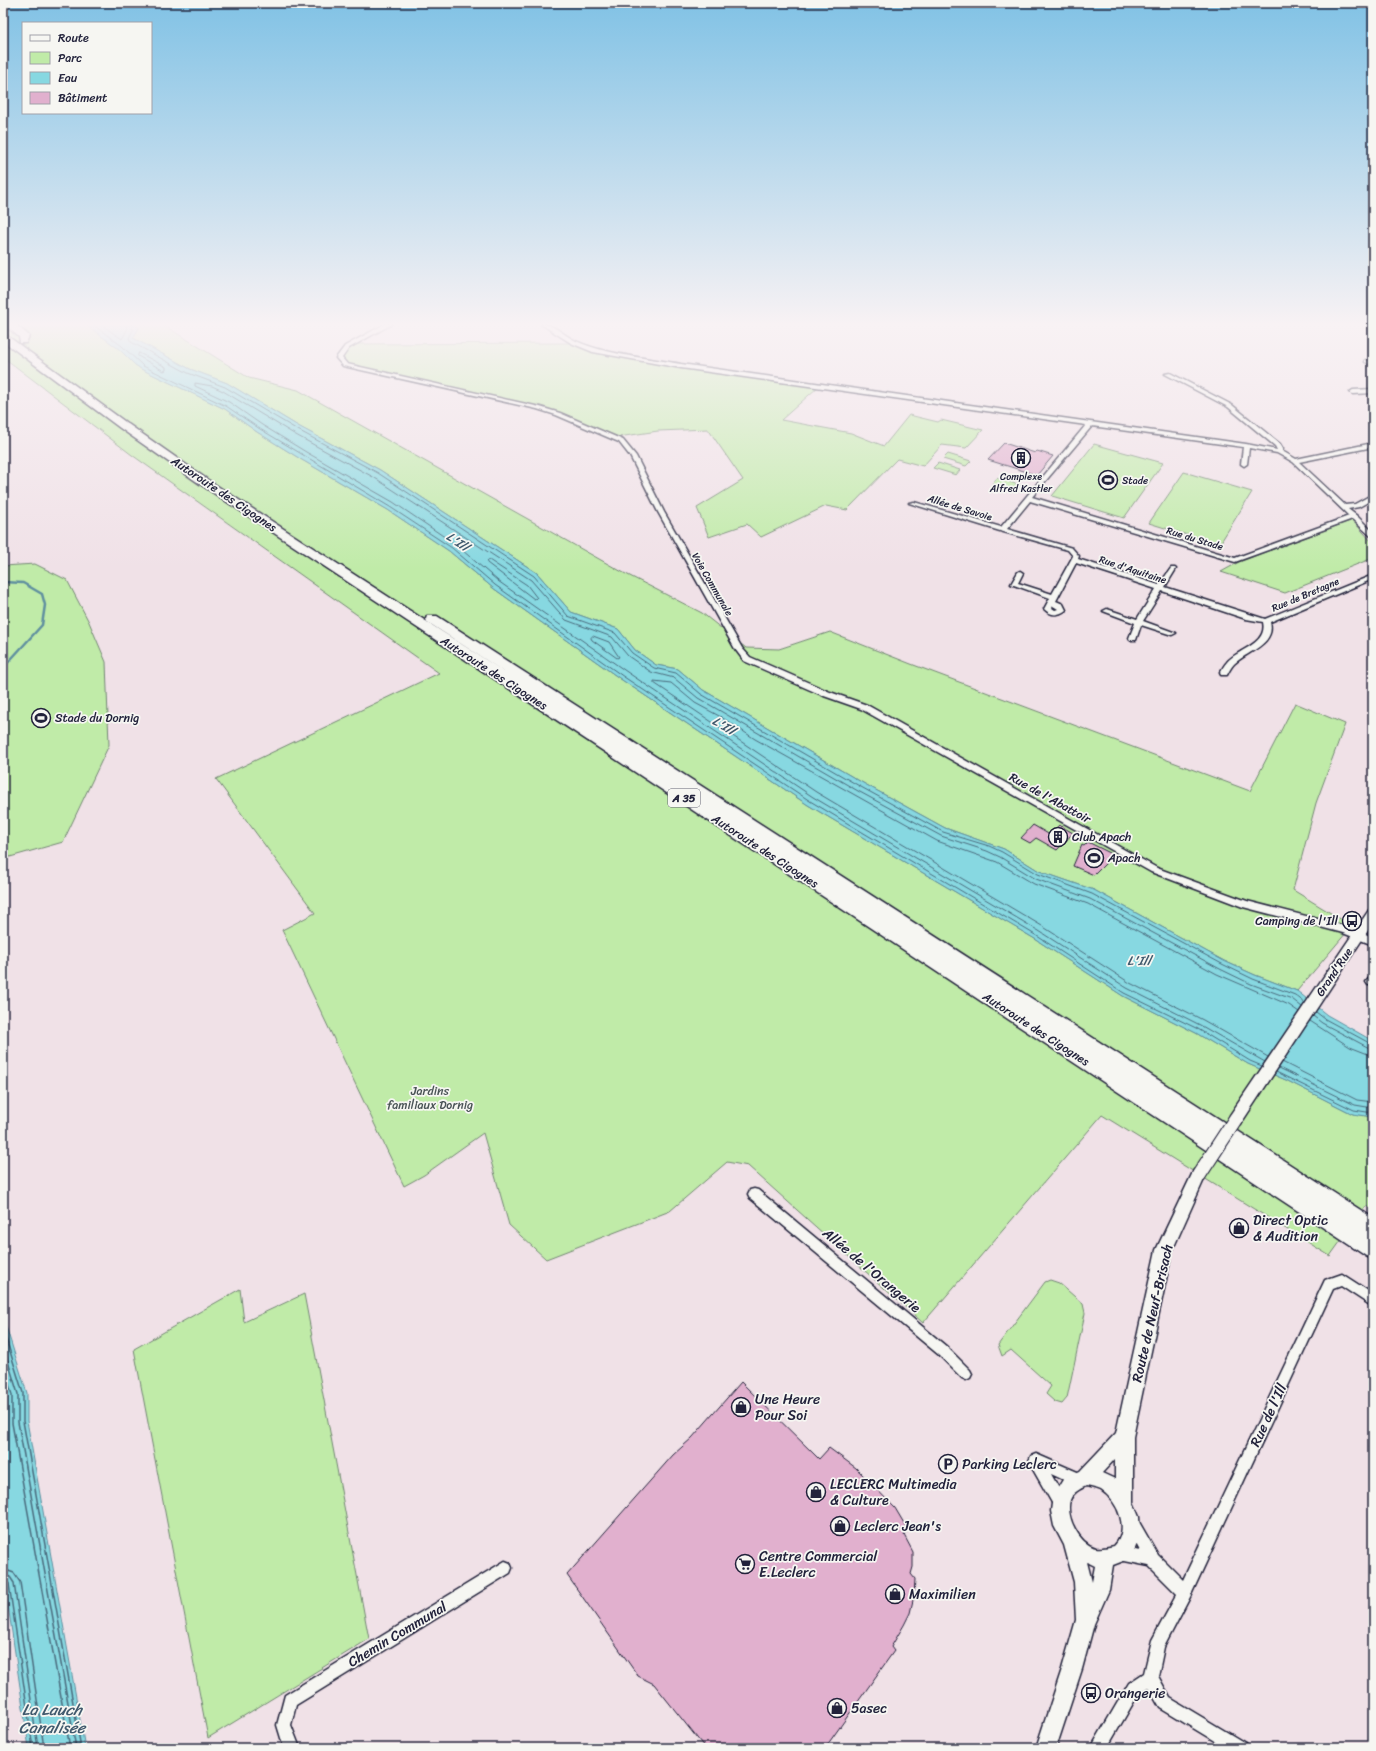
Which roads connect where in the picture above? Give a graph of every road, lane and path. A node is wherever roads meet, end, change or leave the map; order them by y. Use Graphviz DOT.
graph roads {
  1 [pos="99,406"];
  2 [pos="112,406"];
  3 [pos="528,406"];
  4 [pos="968,406"];
  5 [pos="1229,406"];
  6 [pos="1090,424"];
  7 [pos="1373,445"];
  8 [pos="1246,446"];
  9 [pos="1279,452"];
  10 [pos="1295,461"];
  11 [pos="1244,464"];
  12 [pos="1373,496"];
  13 [pos="1028,498"];
  14 [pos="912,503"];
  15 [pos="1345,508"];
  16 [pos="1355,517"];
  17 [pos="1002,530"];
  18 [pos="1373,536"];
  19 [pos="1074,560"];
  20 [pos="1173,569"];
  21 [pos="1020,573"];
  22 [pos="1373,577"];
  23 [pos="1160,588"];
  24 [pos="1107,611"];
  25 [pos="1139,621"];
  26 [pos="1266,621"];
  27 [pos="1172,633"];
  28 [pos="1133,638"];
  29 [pos="1224,673"];
  30 [pos="827,694"];
  31 [pos="1373,913"];
  32 [pos="1360,934"];
  33 [pos="1373,941"];
  34 [pos="1294,1031"];
  35 [pos="754,1194"];
  36 [pos="1373,1230"];
  37 [pos="1373,1249"];
  38 [pos="1373,1301"];
  39 [pos="966,1374"];
  40 [pos="1124,1437"];
  41 [pos="1081,1478"];
  42 [pos="1124,1501"];
  43 [pos="1060,1503"];
  44 [pos="1132,1523"];
  45 [pos="1072,1542"];
  46 [pos="1112,1556"];
  47 [pos="1153,1560"];
  48 [pos="505,1568"];
  49 [pos="1184,1592"];
  50 [pos="1085,1622"];
  51 [pos="1150,1677"];
  52 [pos="292,1748"];
  53 [pos="1046,1748"];
  54 [pos="1099,1748"];
  55 [pos="1240,1748"];
  1 -- 37 [label="highway, Autoroute des Cigognes / A 35"];
  2 -- 36 [label="highway, Autoroute des Cigognes / A 35"];
  3 -- 30 [label="street, Voie Communale"];
  4 -- 6 [label="street"];
  5 -- 9 [label="street"];
  6 -- 8 [label="street"];
  6 -- 13 [label="street"];
  7 -- 10 [label="street"];
  8 -- 9 [label="street"];
  8 -- 11 [label="street"];
  9 -- 10 [label="street"];
  10 -- 15 [label="street"];
  12 -- 15 [label="street"];
  13 -- 16 [label="street, Rue du Stade"];
  13 -- 17 [label="street"];
  14 -- 17 [label="street, Allée de Savoie"];
  15 -- 16 [label="street"];
  16 -- 18 [label="street"];
  17 -- 19 [label="street"];
  19 -- 21 [label="street"];
  19 -- 23 [label="street, Rue d'Aquitaine"];
  20 -- 23 [label="street"];
  22 -- 26 [label="street, Rue de Bretagne"];
  23 -- 25 [label="street"];
  23 -- 26 [label="street, Rue d'Aquitaine"];
  24 -- 25 [label="street"];
  25 -- 27 [label="street"];
  25 -- 28 [label="street"];
  26 -- 29 [label="street, Rue de Bretagne"];
  30 -- 32 [label="street, Rue de l'Abattoir"];
  31 -- 32 [label="main road, Grand'Rue"];
  32 -- 33 [label="street, Rue de l'Abattoir"];
  32 -- 34 [label="main road, Grand'Rue"];
  34 -- 40 [label="main road, Route de Neuf-Brisach, bridge"];
  35 -- 39 [label="street, Allée de l'Orangerie"];
  38 -- 49 [label="street, Rue de l'Ill"];
  40 -- 41 [label="main road"];
  40 -- 42 [label="main road, Route de Neuf-Brisach"];
  41 -- 42 [label="main road"];
  41 -- 43 [label="main road"];
  41 -- 43 [label="street"];
  42 -- 44 [label="main road"];
  43 -- 45 [label="main road"];
  44 -- 46 [label="main road"];
  44 -- 47 [label="street"];
  45 -- 46 [label="main road"];
  45 -- 50 [label="main road"];
  46 -- 47 [label="street"];
  46 -- 50 [label="main road"];
  47 -- 49 [label="street"];
  48 -- 52 [label="street, Chemin Communal"];
  49 -- 51 [label="street, Rue de l'Ill"];
  50 -- 53 [label="main road"];
  51 -- 54 [label="street"];
  51 -- 55 [label="street"];
}
